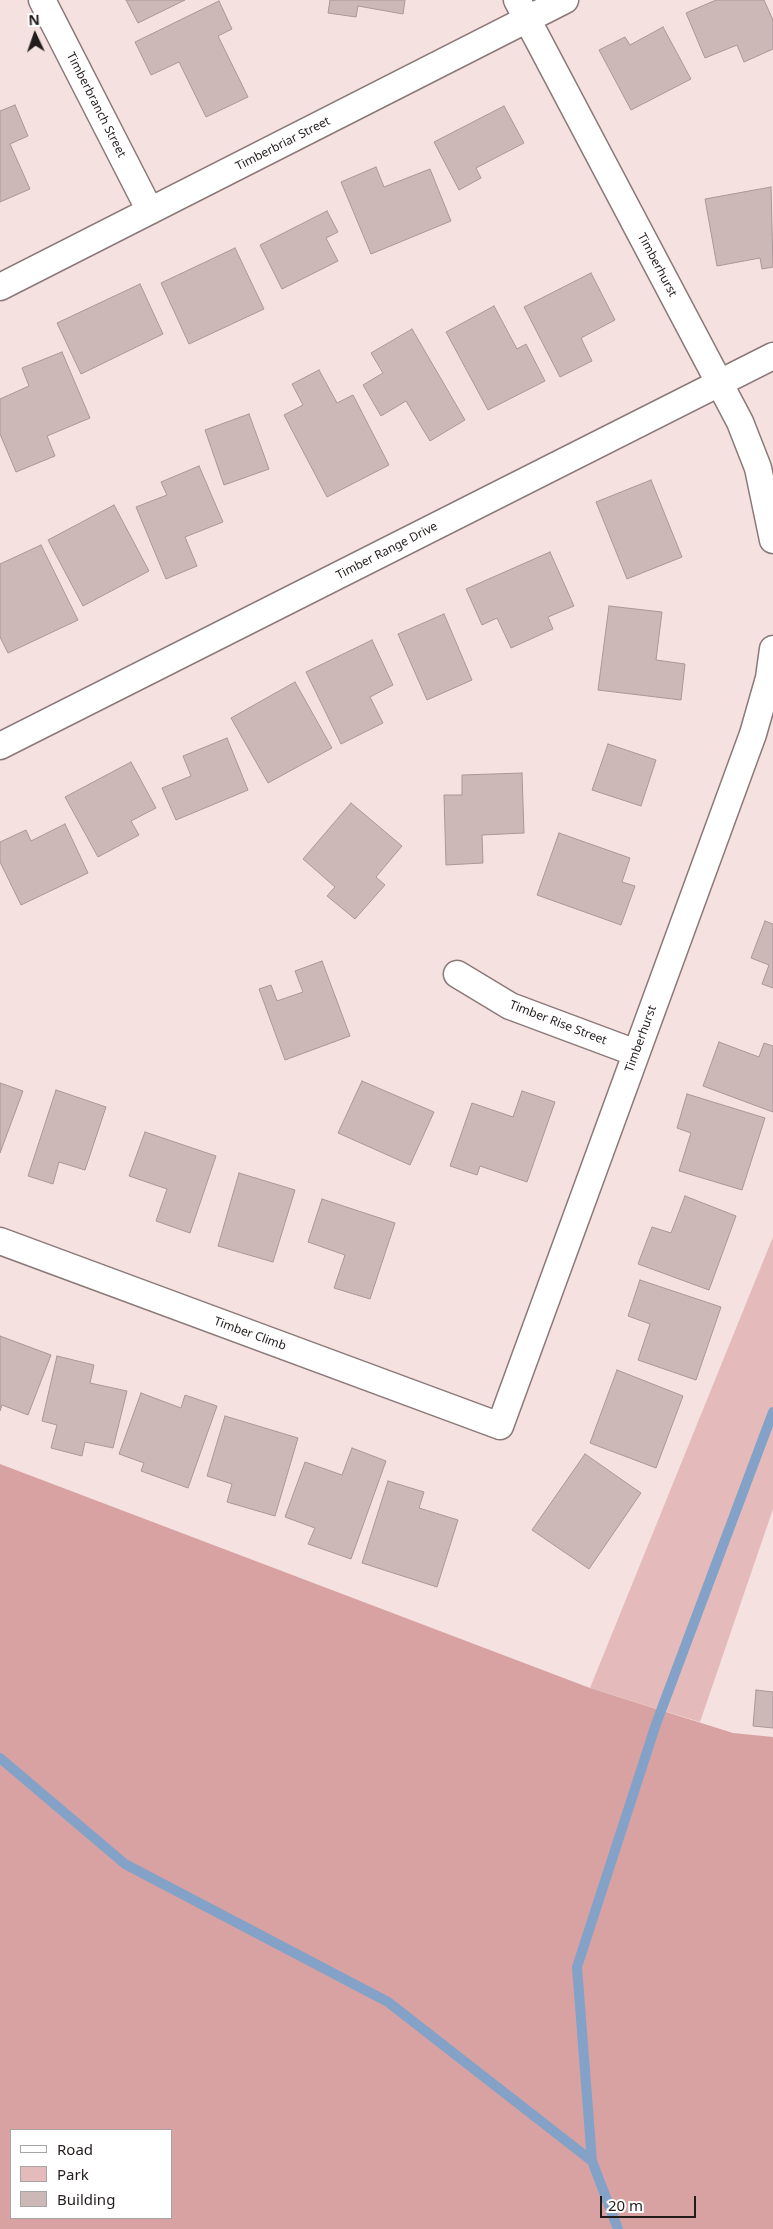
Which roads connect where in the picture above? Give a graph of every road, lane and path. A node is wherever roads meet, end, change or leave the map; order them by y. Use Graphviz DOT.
graph roads {
  1 [pos="42,0"];
  2 [pos="565,0"];
  3 [pos="522,10"];
  4 [pos="150,211"];
  5 [pos="0,287"];
  6 [pos="773,356"];
  7 [pos="720,383"];
  8 [pos="773,540"];
  9 [pos="773,649"];
  10 [pos="0,746"];
  11 [pos="457,974"];
  12 [pos="636,1052"];
  13 [pos="0,1241"];
  14 [pos="500,1426"];
  1 -- 4 [label="street, Timberbranch Street"];
  2 -- 3 [label="street, Timberbriar Street"];
  3 -- 4 [label="street, Timberbriar Street"];
  3 -- 7 [label="street, Timberhurst"];
  4 -- 5 [label="street, Timberbriar Street"];
  6 -- 7 [label="street, Timber Range Drive"];
  7 -- 8 [label="street, Timberhurst"];
  7 -- 10 [label="street, Timber Range Drive"];
  9 -- 12 [label="street, Timberhurst"];
  11 -- 12 [label="street, Timber Rise Street"];
  12 -- 14 [label="street, Timberhurst"];
  13 -- 14 [label="street, Timber Climb"];
}
